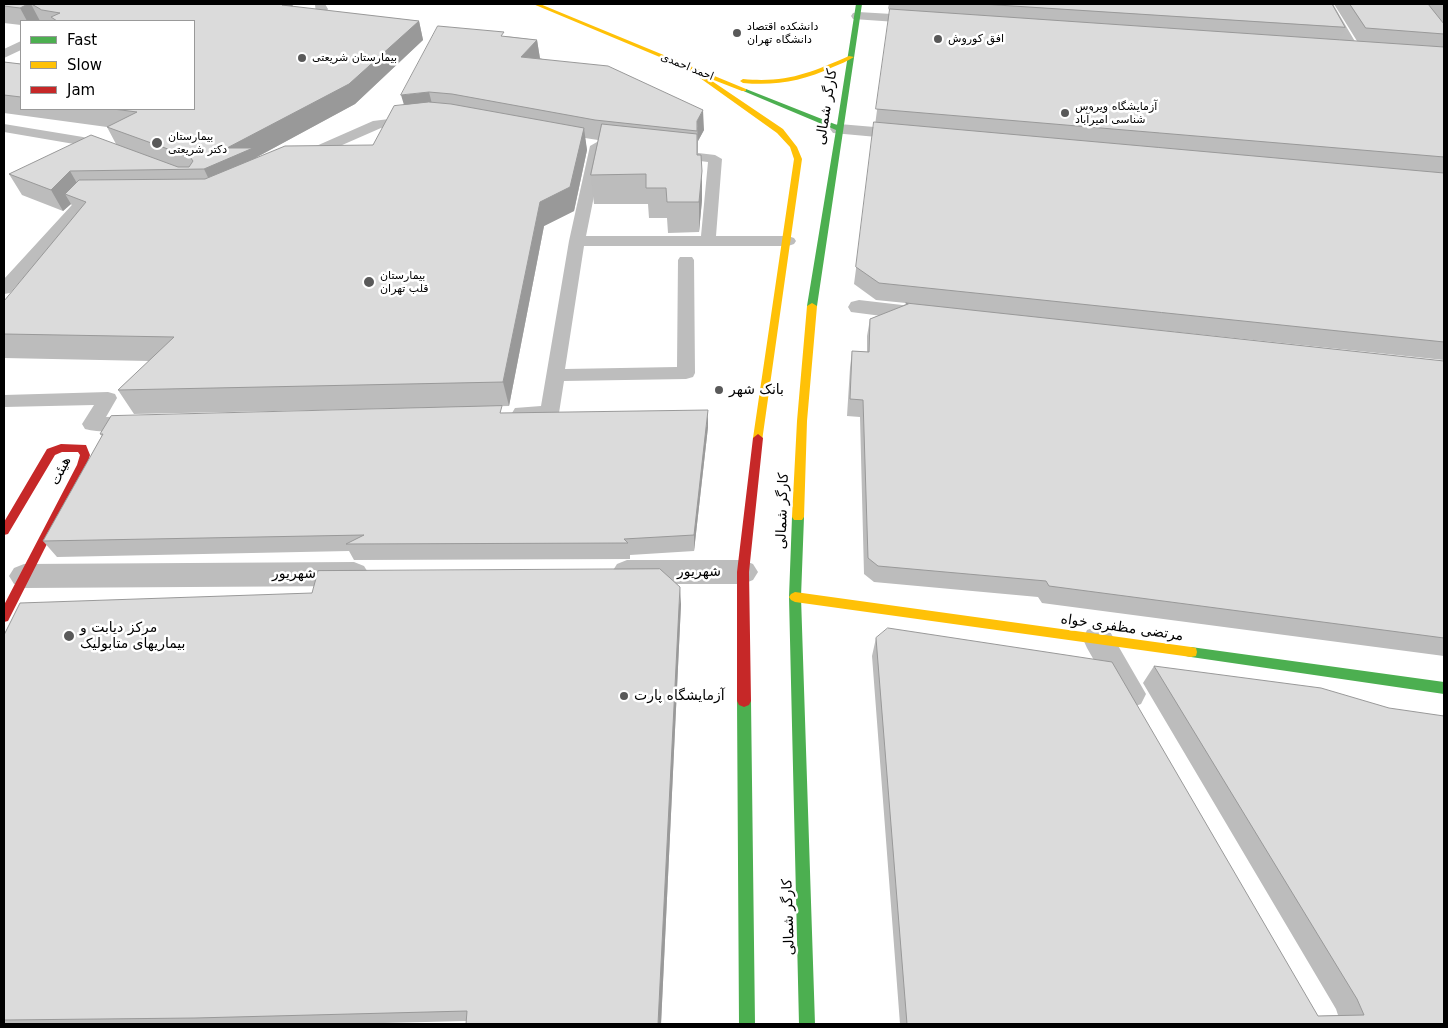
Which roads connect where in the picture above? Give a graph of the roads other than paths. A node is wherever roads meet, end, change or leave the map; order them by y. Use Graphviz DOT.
graph roads {
  1 [pos="536,4"];
  2 [pos="1326,4"];
  3 [pos="858,10"];
  4 [pos="937,21"];
  5 [pos="20,46"];
  6 [pos="1332,48"];
  7 [pos="1352,50"];
  8 [pos="1370,51"];
  9 [pos="4,54"];
  10 [pos="851,57"];
  11 [pos="688,67"];
  12 [pos="426,119"];
  13 [pos="4,128"];
  14 [pos="839,129"];
  15 [pos="928,137"];
  16 [pos="597,146"];
  17 [pos="656,153"];
  18 [pos="120,155"];
  19 [pos="288,164"];
  20 [pos="117,197"];
  21 [pos="577,241"];
  22 [pos="708,241"];
  23 [pos="788,242"];
  24 [pos="686,260"];
  25 [pos="4,289"];
  26 [pos="859,307"];
  27 [pos="948,317"];
  28 [pos="555,375"];
  29 [pos="4,401"];
  30 [pos="509,414"];
  31 [pos="151,422"];
  32 [pos="4,531"];
  33 [pos="603,572"];
  34 [pos="743,572"];
  35 [pos="384,574"];
  36 [pos="17,576"];
  37 [pos="795,598"];
  38 [pos="4,617"];
  39 [pos="1098,639"];
  40 [pos="1444,688"];
  41 [pos="1148,725"];
  42 [pos="747,1024"];
  43 [pos="807,1024"];
  1 -- 11 [label="main road, احمد احمدی"];
  2 -- 7 [label="street"];
  3 -- 4 [label="street"];
  3 -- 10 [label="main road, کارگر شمالی"];
  5 -- 9 [label="lane"];
  6 -- 7 [label="street"];
  7 -- 8 [label="street"];
  10 -- 11 [label="main road"];
  10 -- 14 [label="main road, کارگر شمالی"];
  11 -- 14 [label="main road, احمد احمدی"];
  11 -- 23 [label="main road"];
  12 -- 19 [label="lane"];
  13 -- 18 [label="lane"];
  14 -- 15 [label="street"];
  14 -- 37 [label="main road, کارگر شمالی"];
  16 -- 21 [label="lane"];
  17 -- 22 [label="lane"];
  20 -- 25 [label="lane"];
  21 -- 22 [label="lane"];
  21 -- 28 [label="lane"];
  22 -- 23 [label="lane"];
  23 -- 34 [label="main road"];
  24 -- 28 [label="lane"];
  26 -- 27 [label="street"];
  28 -- 30 [label="lane"];
  29 -- 31 [label="lane"];
  32 -- 36 [label="main road, هیئت"];
  33 -- 34 [label="street, شهریور"];
  34 -- 42 [label="main road"];
  35 -- 36 [label="street, شهریور"];
  36 -- 38 [label="main road, هیئت"];
  37 -- 39 [label="main road, مرتضی مظفری خواه"];
  37 -- 43 [label="main road, کارگر شمالی"];
  39 -- 40 [label="main road, مرتضی مظفری خواه"];
  39 -- 41 [label="street"];
}
